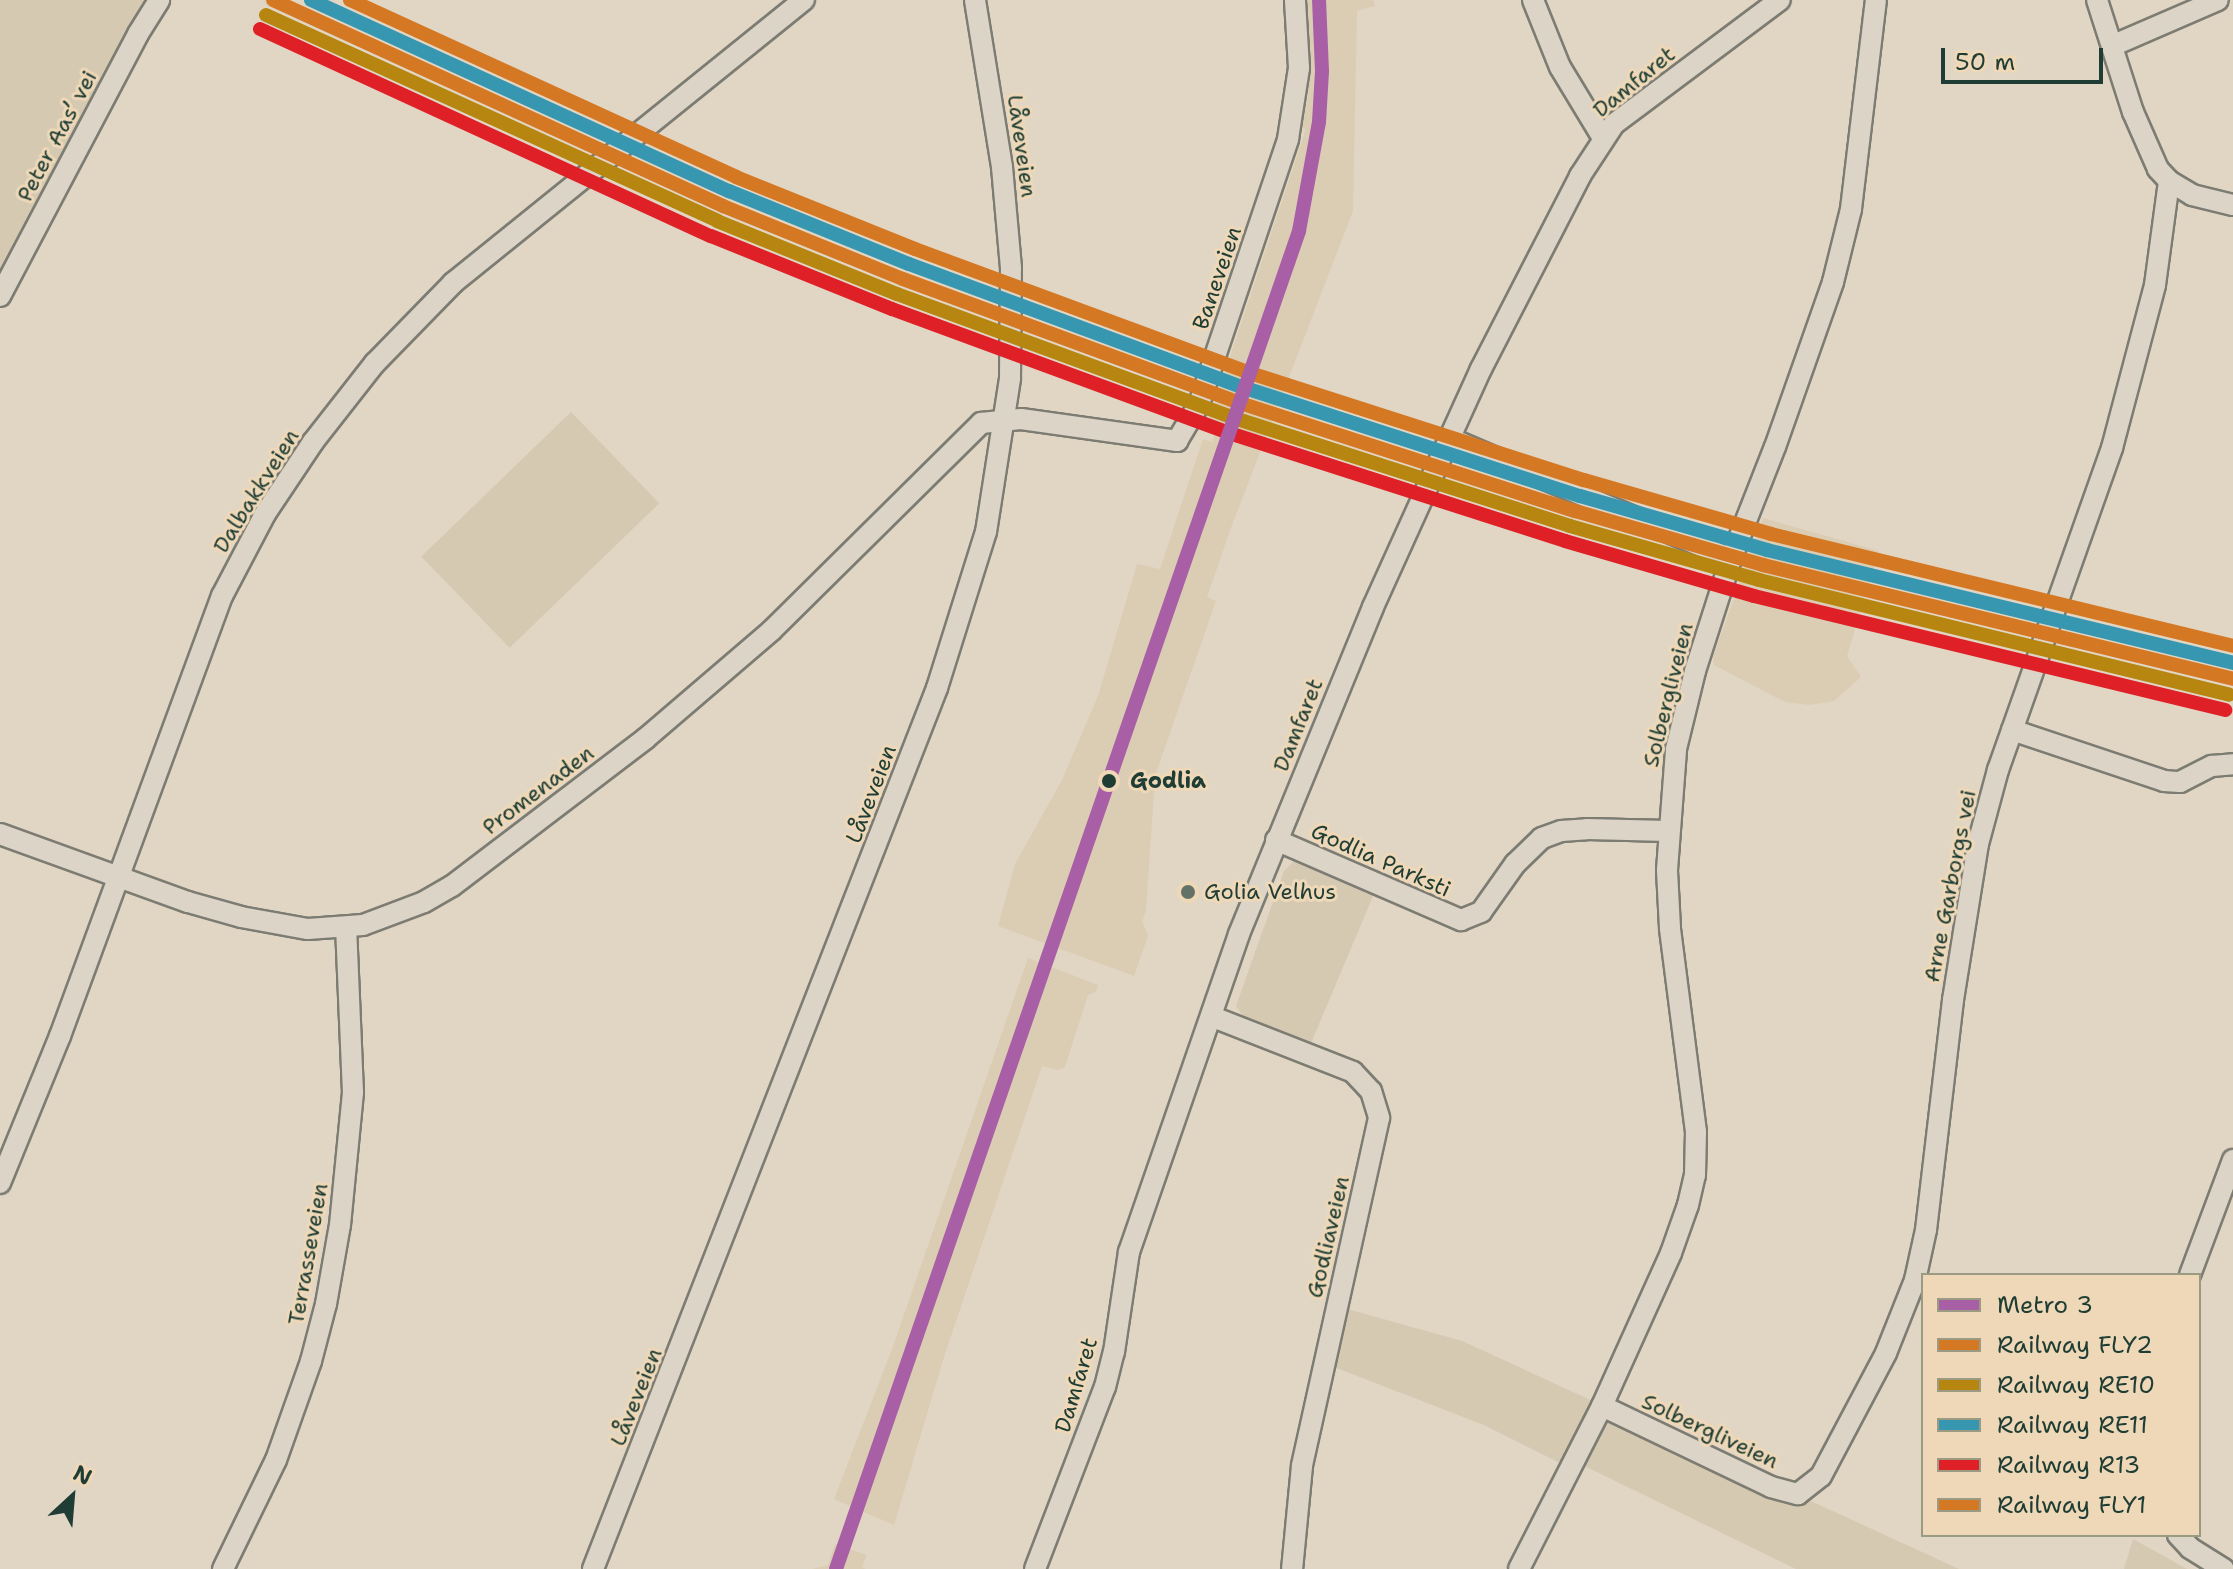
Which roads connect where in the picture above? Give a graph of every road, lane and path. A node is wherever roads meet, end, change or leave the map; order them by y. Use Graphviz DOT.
graph roads {
  1 [pos="159,0"];
  2 [pos="804,0"];
  3 [pos="975,0"];
  4 [pos="1295,0"];
  5 [pos="1533,0"];
  6 [pos="1780,0"];
  7 [pos="1876,0"];
  8 [pos="2097,0"];
  9 [pos="2218,0"];
  10 [pos="2114,45"];
  11 [pos="1603,138"];
  12 [pos="2169,181"];
  13 [pos="2233,205"];
  14 [pos="0,296"];
  15 [pos="1006,418"];
  16 [pos="1449,438"];
  17 [pos="1731,559"];
  18 [pos="2012,730"];
  19 [pos="2233,764"];
  20 [pos="1668,831"];
  21 [pos="0,834"];
  22 [pos="1276,840"];
  23 [pos="116,876"];
  24 [pos="346,928"];
  25 [pos="1213,1017"];
  26 [pos="2233,1160"];
  27 [pos="0,1183"];
  28 [pos="2191,1273"];
  29 [pos="1602,1406"];
  30 [pos="1798,1494"];
  31 [pos="2181,1537"];
  32 [pos="2218,1566"];
  33 [pos="223,1569"];
  34 [pos="593,1569"];
  35 [pos="1035,1569"];
  36 [pos="1292,1569"];
  37 [pos="1519,1569"];
  1 -- 14 [label="street, Peter Aas’ vei"];
  2 -- 23 [label="street, Dalbakkveien"];
  3 -- 15 [label="street, Låveveien"];
  4 -- 15 [label="street, Baneveien"];
  5 -- 11 [label="street"];
  6 -- 11 [label="street, Damfaret"];
  7 -- 17 [label="street, Solbergliveien"];
  8 -- 10 [label="street"];
  9 -- 10 [label="street"];
  10 -- 12 [label="street"];
  11 -- 16 [label="street, Damfaret"];
  12 -- 13 [label="street"];
  12 -- 18 [label="street, Arne Garborgs vei"];
  15 -- 24 [label="street, Promenaden"];
  15 -- 34 [label="street, Låveveien"];
  16 -- 17 [label="street"];
  16 -- 22 [label="street, Damfaret"];
  17 -- 20 [label="street, Solbergliveien"];
  18 -- 19 [label="street"];
  18 -- 30 [label="street, Arne Garborgs vei"];
  20 -- 22 [label="street, Godlia Parksti"];
  20 -- 29 [label="street, Solbergliveien"];
  21 -- 23 [label="street, Promenaden"];
  22 -- 25 [label="street, Damfaret"];
  23 -- 24 [label="street, Promenaden"];
  23 -- 27 [label="street, Dalbakkveien"];
  24 -- 33 [label="street, Terrasseveien"];
  25 -- 35 [label="street, Damfaret"];
  25 -- 36 [label="street, Godliaveien"];
  26 -- 28 [label="street"];
  29 -- 30 [label="street, Solbergliveien"];
  29 -- 37 [label="street, Solbergliveien"];
  31 -- 32 [label="street"];
}
